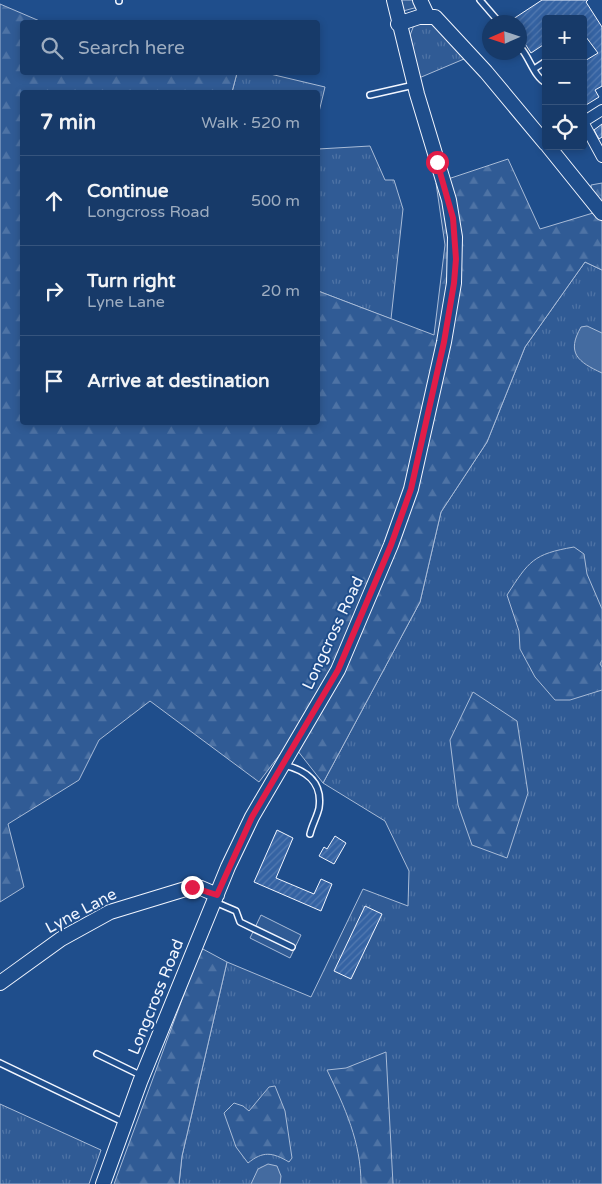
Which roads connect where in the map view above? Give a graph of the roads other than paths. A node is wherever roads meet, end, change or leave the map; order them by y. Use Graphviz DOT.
graph roads {
  1 [pos="394,0"];
  2 [pos="420,0"];
  3 [pos="480,0"];
  4 [pos="427,15"];
  5 [pos="493,15"];
  6 [pos="398,24"];
  7 [pos="527,54"];
  8 [pos="542,64"];
  9 [pos="534,69"];
  10 [pos="542,81"];
  11 [pos="416,90"];
  12 [pos="370,95"];
  13 [pos="602,110"];
  14 [pos="587,119"];
  15 [pos="587,129"];
  16 [pos="542,139"];
  17 [pos="551,150"];
  18 [pos="602,157"];
  19 [pos="602,214"];
  20 [pos="283,764"];
  21 [pos="310,834"];
  22 [pos="215,898"];
  23 [pos="292,947"];
  24 [pos="0,983"];
  25 [pos="97,1054"];
  26 [pos="0,1063"];
  27 [pos="143,1076"];
  28 [pos="125,1123"];
  29 [pos="103,1184"];
  1 -- 6 [label="main road, Longcross Road"];
  2 -- 4 [label="main road"];
  3 -- 5 [label="lane"];
  4 -- 6 [label="main road"];
  4 -- 16 [label="main road"];
  6 -- 11 [label="main road, Longcross Road"];
  7 -- 9 [label="lane"];
  8 -- 9 [label="lane"];
  9 -- 10 [label="lane"];
  11 -- 12 [label="lane"];
  11 -- 20 [label="main road, Longcross Road"];
  13 -- 14 [label="street"];
  15 -- 18 [label="street"];
  17 -- 19 [label="main road"];
  20 -- 21 [label="lane"];
  20 -- 22 [label="main road, Longcross Road"];
  22 -- 23 [label="lane"];
  22 -- 24 [label="main road, Lyne Lane"];
  22 -- 27 [label="main road, Longcross Road"];
  25 -- 27 [label="lane"];
  26 -- 28 [label="lane"];
  27 -- 28 [label="main road, Longcross Road"];
  28 -- 29 [label="main road, Longcross Road"];
}
